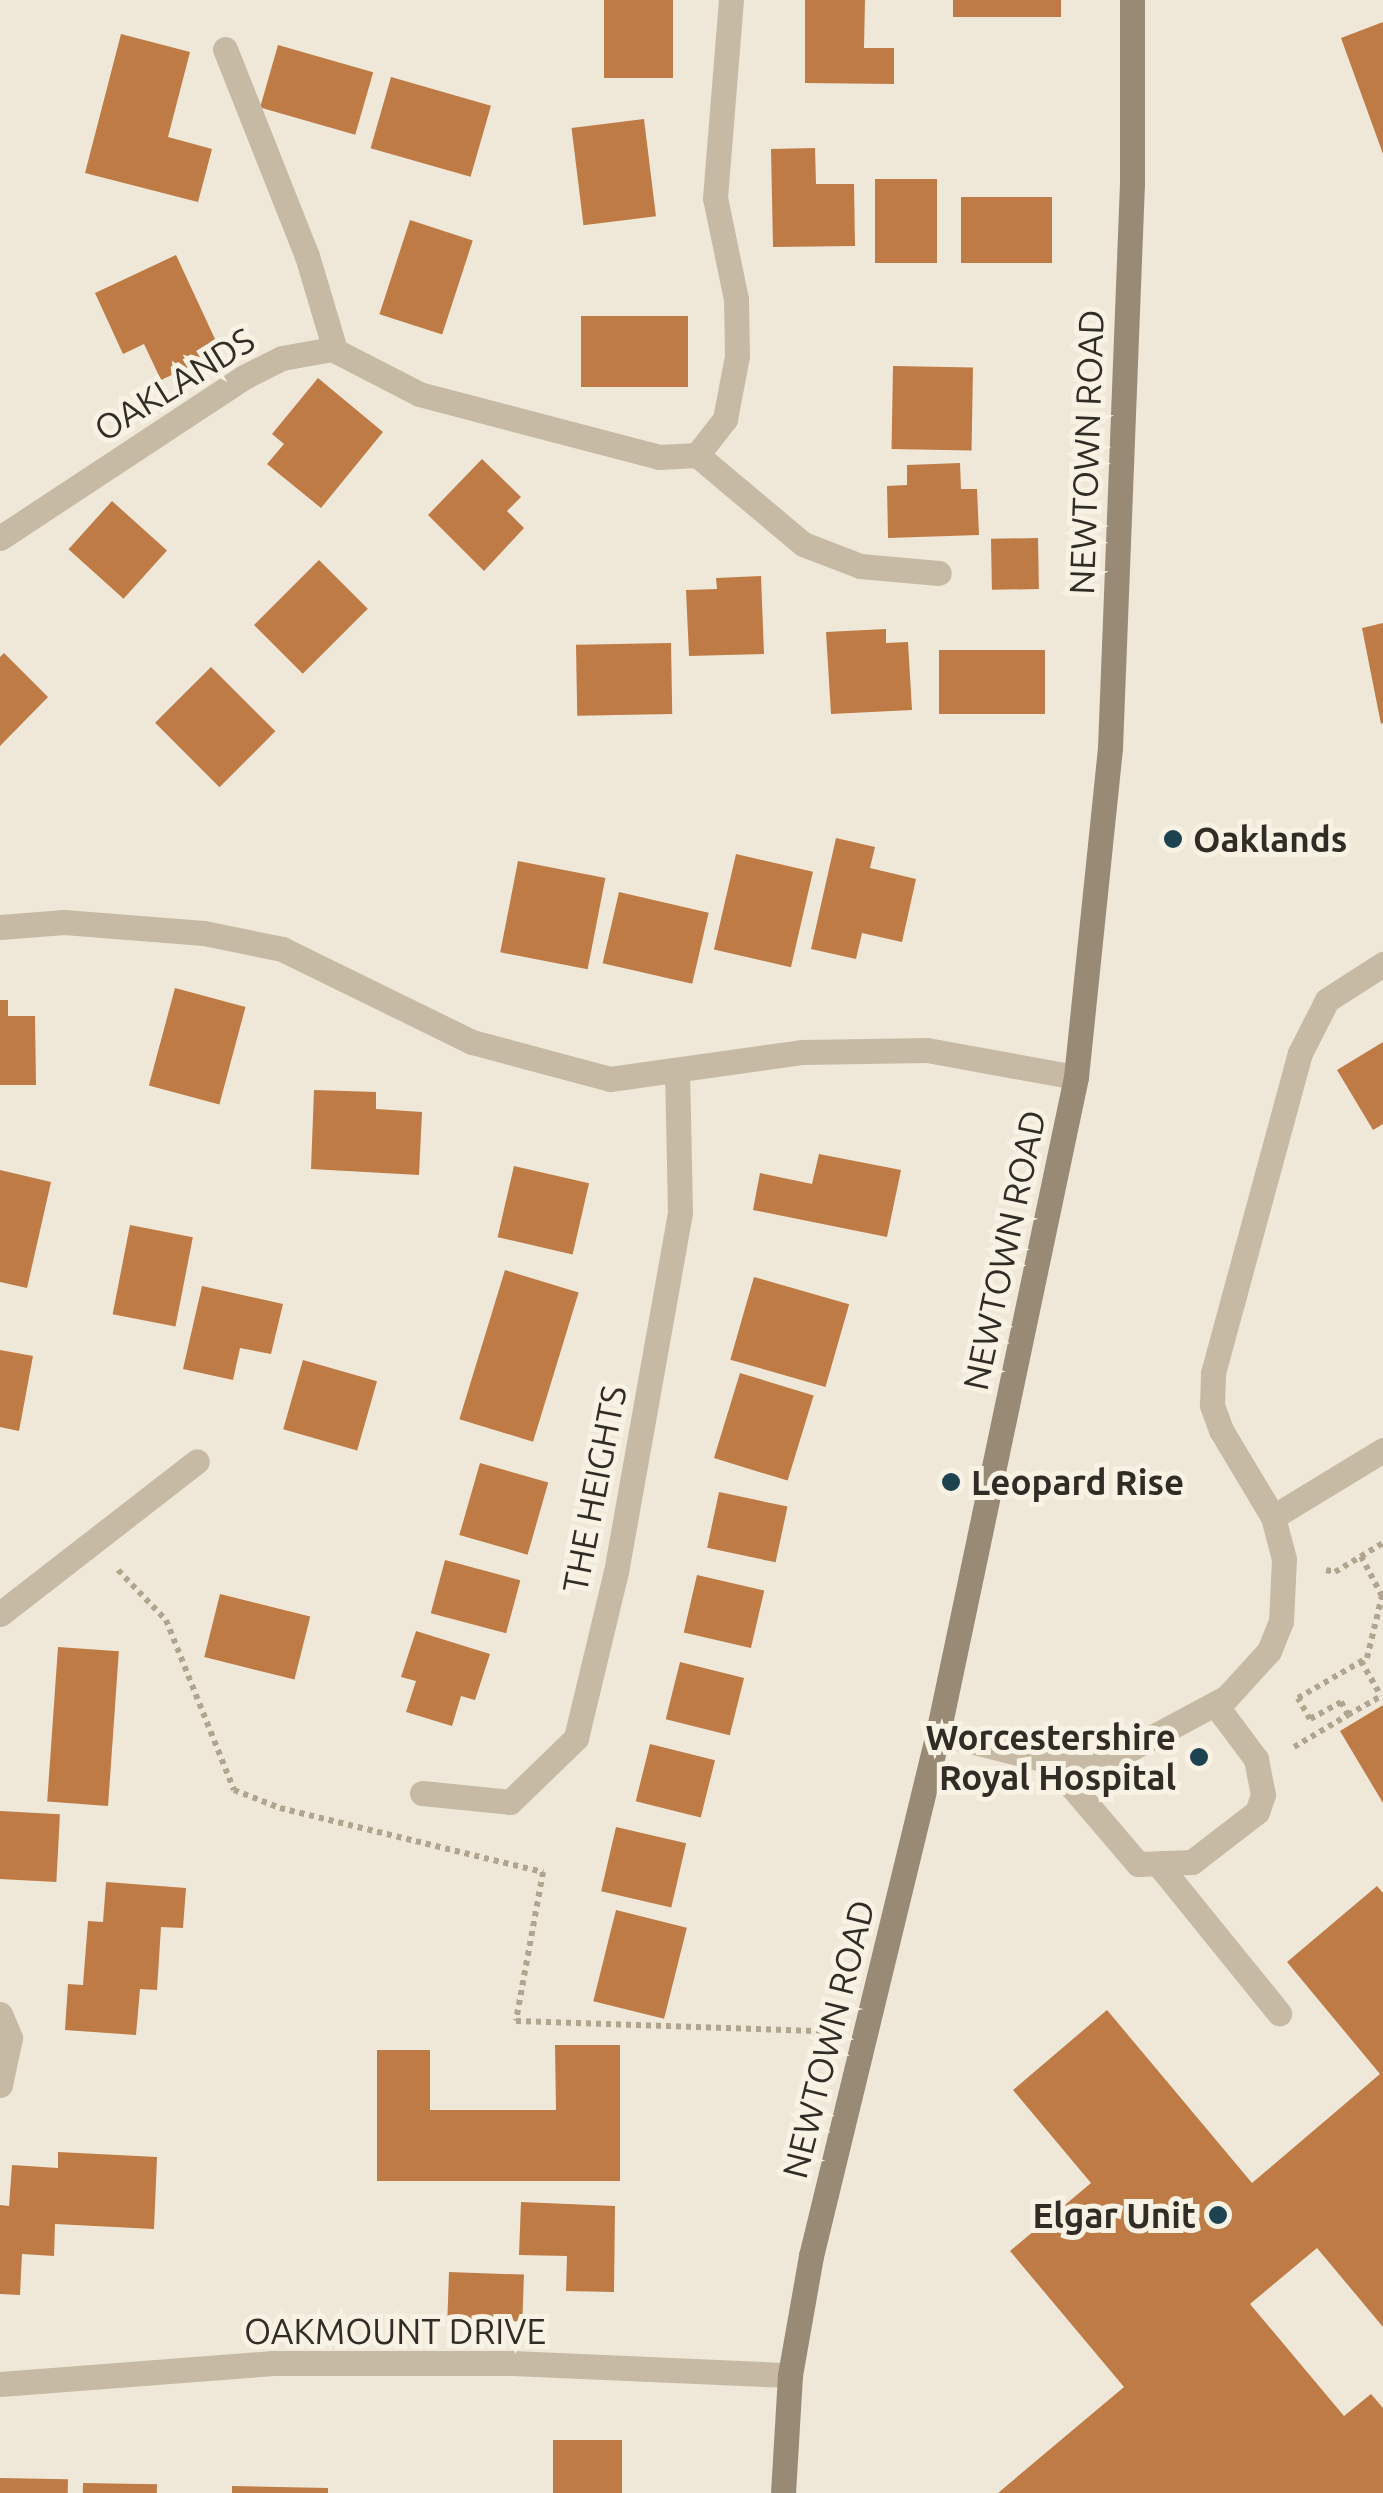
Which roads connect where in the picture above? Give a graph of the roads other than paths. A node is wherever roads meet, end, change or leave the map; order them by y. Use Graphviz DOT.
graph roads {
  1 [pos="731,0"];
  2 [pos="1132,0"];
  3 [pos="225,48"];
  4 [pos="335,350"];
  5 [pos="697,455"];
  6 [pos="0,538"];
  7 [pos="940,572"];
  8 [pos="0,927"];
  9 [pos="1383,964"];
  10 [pos="676,1073"];
  11 [pos="1076,1077"];
  12 [pos="1383,1450"];
  13 [pos="197,1461"];
  14 [pos="1274,1517"];
  15 [pos="0,1614"];
  16 [pos="1215,1704"];
  17 [pos="938,1732"];
  18 [pos="1050,1761"];
  19 [pos="422,1793"];
  20 [pos="1158,1865"];
  21 [pos="1279,2013"];
  22 [pos="0,2014"];
  23 [pos="0,2085"];
  24 [pos="790,2375"];
  25 [pos="0,2384"];
  26 [pos="783,2493"];
  1 -- 5 [label="street"];
  2 -- 11 [label="main road, NEWTOWN ROAD"];
  3 -- 4 [label="street"];
  4 -- 5 [label="street"];
  4 -- 6 [label="street, OAKLANDS"];
  5 -- 7 [label="street"];
  8 -- 10 [label="street"];
  9 -- 14 [label="street"];
  10 -- 11 [label="street"];
  10 -- 19 [label="street, THE HEIGHTS"];
  11 -- 17 [label="main road, NEWTOWN ROAD"];
  12 -- 14 [label="street"];
  13 -- 15 [label="street"];
  14 -- 16 [label="street"];
  16 -- 18 [label="street"];
  16 -- 20 [label="street"];
  17 -- 18 [label="street"];
  17 -- 24 [label="main road, NEWTOWN ROAD"];
  18 -- 20 [label="street"];
  20 -- 21 [label="street"];
  22 -- 23 [label="street"];
  24 -- 25 [label="street, OAKMOUNT DRIVE"];
  24 -- 26 [label="main road, NEWTOWN ROAD"];
}
